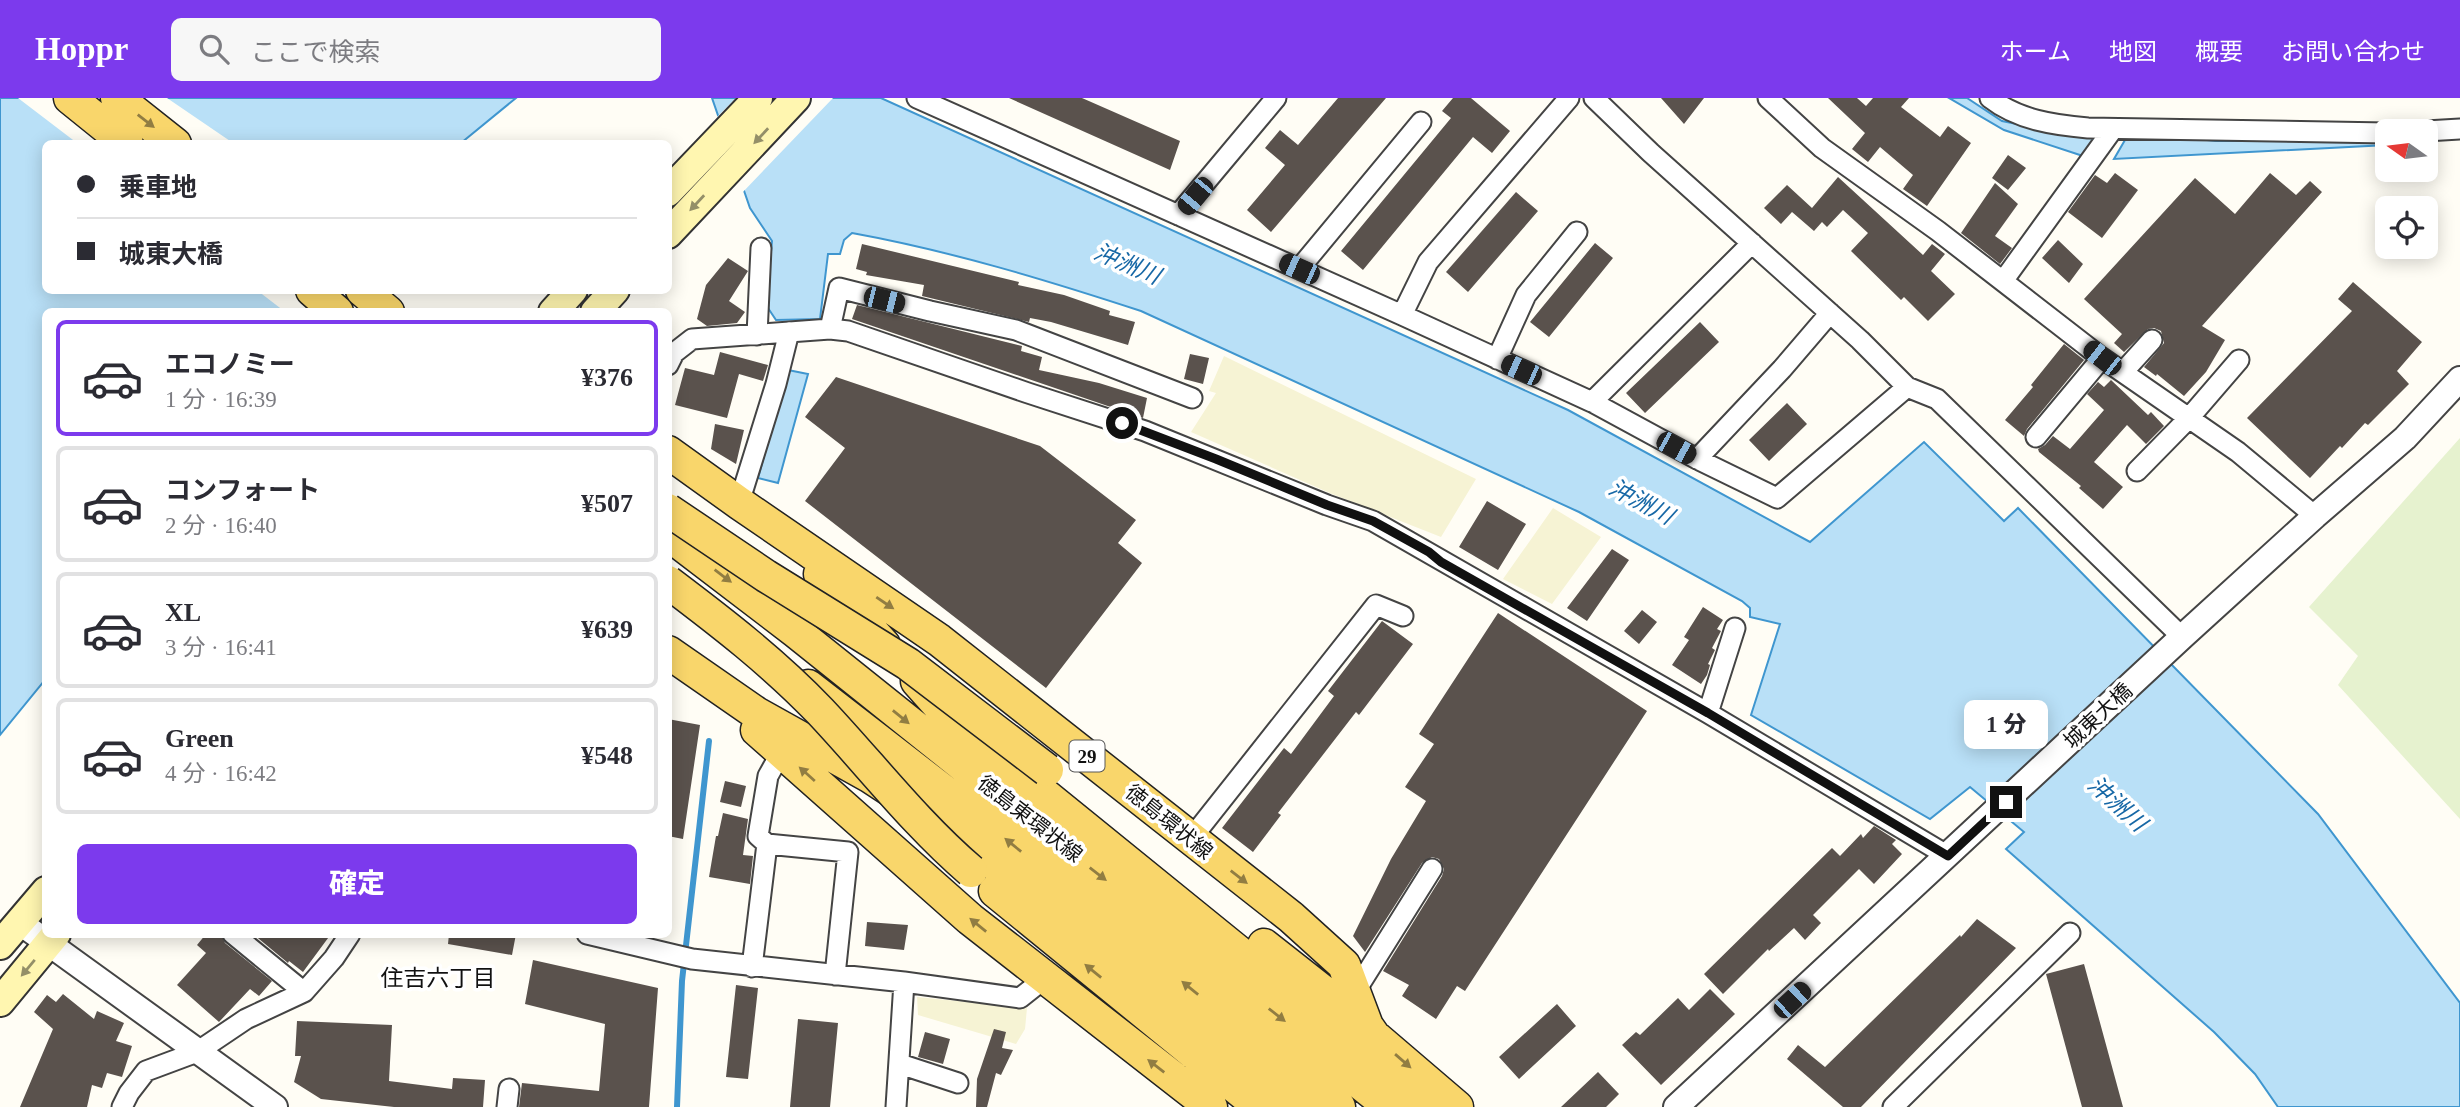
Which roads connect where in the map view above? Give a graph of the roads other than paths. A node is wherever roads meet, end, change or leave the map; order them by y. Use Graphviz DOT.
graph roads {
  1 [pos="70,98"];
  2 [pos="117,98"];
  3 [pos="758,98"];
  4 [pos="796,98"];
  5 [pos="916,98"];
  6 [pos="1276,98"];
  7 [pos="1569,98"];
  8 [pos="1594,98"];
  9 [pos="1768,98"];
  10 [pos="1990,98"];
  11 [pos="1421,122"];
  12 [pos="2113,129"];
  13 [pos="2460,129"];
  14 [pos="2438,130"];
  15 [pos="2375,132"];
  16 [pos="122,140"];
  17 [pos="169,140"];
  18 [pos="672,188"];
  19 [pos="1178,215"];
  20 [pos="672,230"];
  21 [pos="1577,232"];
  22 [pos="1752,243"];
  23 [pos="761,248"];
  24 [pos="1299,269"];
  25 [pos="2003,281"];
  26 [pos="317,294"];
  27 [pos="367,294"];
  28 [pos="569,294"];
  29 [pos="611,294"];
  30 [pos="332,308"];
  31 [pos="382,308"];
  32 [pos="557,308"];
  33 [pos="599,308"];
  34 [pos="1830,313"];
  35 [pos="1402,315"];
  36 [pos="830,329"];
  37 [pos="789,332"];
  38 [pos="757,335"];
  39 [pos="2152,340"];
  40 [pos="672,357"];
  41 [pos="2102,358"];
  42 [pos="1497,359"];
  43 [pos="2239,360"];
  44 [pos="2123,372"];
  45 [pos="2460,379"];
  46 [pos="1907,387"];
  47 [pos="1192,398"];
  48 [pos="1592,402"];
  49 [pos="2189,418"];
  50 [pos="2036,438"];
  51 [pos="672,455"];
  52 [pos="1697,459"];
  53 [pos="2137,471"];
  54 [pos="743,506"];
  55 [pos="672,513"];
  56 [pos="2315,516"];
  57 [pos="672,537"];
  58 [pos="672,584"];
  59 [pos="672,584"];
  60 [pos="1403,616"];
  61 [pos="1735,628"];
  62 [pos="2175,643"];
  63 [pos="672,656"];
  64 [pos="672,656"];
  65 [pos="1708,713"];
  66 [pos="782,751"];
  67 [pos="1190,840"];
  68 [pos="767,844"];
  69 [pos="1957,848"];
  70 [pos="1432,869"];
  71 [pos="42,896"];
  72 [pos="19,922"];
  73 [pos="2070,933"];
  74 [pos="42,934"];
  75 [pos="238,938"];
  76 [pos="347,938"];
  77 [pos="617,938"];
  78 [pos="52,939"];
  79 [pos="0,945"];
  80 [pos="751,967"];
  81 [pos="835,975"];
  82 [pos="1044,979"];
  83 [pos="904,982"];
  84 [pos="304,992"];
  85 [pos="1355,992"];
  86 [pos="0,1002"];
  87 [pos="1367,1026"];
  88 [pos="197,1052"];
  89 [pos="900,1064"];
  90 [pos="958,1083"];
  91 [pos="122,1107"];
  92 [pos="275,1107"];
  93 [pos="897,1107"];
  94 [pos="1211,1107"];
  95 [pos="1260,1107"];
  96 [pos="1299,1107"];
  97 [pos="1339,1107"];
  98 [pos="1390,1107"];
  99 [pos="1420,1107"];
  100 [pos="1457,1107"];
  101 [pos="1676,1107"];
  102 [pos="1893,1107"];
  1 -- 16 [label="main road"];
  2 -- 17 [label="main road, one-way"];
  3 -- 18 [label="main road"];
  4 -- 20 [label="main road, one-way"];
  5 -- 19 [label="street"];
  6 -- 19 [label="street"];
  7 -- 35 [label="street"];
  8 -- 22 [label="street"];
  9 -- 25 [label="street"];
  10 -- 12 [label="street"];
  11 -- 24 [label="street"];
  12 -- 15 [label="street"];
  12 -- 25 [label="street"];
  13 -- 14 [label="street"];
  19 -- 24 [label="street"];
  21 -- 42 [label="street"];
  22 -- 34 [label="street"];
  22 -- 48 [label="street"];
  23 -- 38 [label="street"];
  24 -- 35 [label="street"];
  25 -- 41 [label="street"];
  26 -- 30 [label="main road"];
  27 -- 31 [label="main road"];
  28 -- 32 [label="main road"];
  29 -- 33 [label="main road"];
  34 -- 46 [label="street"];
  34 -- 52 [label="street"];
  35 -- 42 [label="street"];
  36 -- 37 [label="street"];
  36 -- 47 [label="street"];
  36 -- 65 [label="street"];
  37 -- 38 [label="street"];
  37 -- 54 [label="street"];
  38 -- 40 [label="street"];
  39 -- 44 [label="street"];
  41 -- 44 [label="street"];
  41 -- 50 [label="street"];
  42 -- 48 [label="street"];
  43 -- 49 [label="street"];
  44 -- 49 [label="street"];
  45 -- 56 [label="street, 城東大橋"];
  46 -- 52 [label="street"];
  46 -- 62 [label="street"];
  48 -- 52 [label="street"];
  49 -- 53 [label="street"];
  49 -- 56 [label="street"];
  51 -- 54 [label="main road, 徳島環状線 / 29"];
  54 -- 67 [label="main road, 徳島環状線 / 29, one-way"];
  54 -- 99 [label="main road"];
  55 -- 87 [label="main road, 29, bridge"];
  56 -- 62 [label="street, 城東大橋"];
  57 -- 98 [label="main road, 徳島東環状線, one-way"];
  95 -- 58 [label="main road, one-way, bridge"];
  97 -- 59 [label="main road, one-way, bridge"];
  60 -- 67 [label="street"];
  61 -- 65 [label="street"];
  62 -- 69 [label="street, 城東大橋"];
  63 -- 66 [label="main road"];
  64 -- 96 [label="main road"];
  65 -- 69 [label="street"];
  66 -- 68 [label="street"];
  82 -- 66 [label="main road, one-way"];
  67 -- 85 [label="main road, 徳島環状線 / 29, one-way"];
  68 -- 80 [label="street"];
  68 -- 81 [label="street"];
  69 -- 101 [label="street, 城東大橋"];
  70 -- 85 [label="street"];
  71 -- 72 [label="main road"];
  72 -- 74 [label="street"];
  72 -- 79 [label="main road"];
  73 -- 102 [label="street"];
  75 -- 84 [label="street"];
  76 -- 84 [label="street"];
  77 -- 80 [label="street"];
  78 -- 86 [label="main road, one-way"];
  78 -- 88 [label="street"];
  80 -- 81 [label="street"];
  81 -- 83 [label="street"];
  82 -- 83 [label="street"];
  94 -- 82 [label="main road, one-way"];
  83 -- 89 [label="street"];
  84 -- 88 [label="street"];
  85 -- 87 [label="main road, 徳島環状線 / 29"];
  87 -- 100 [label="main road, 徳島環状線 / 29, one-way"];
  88 -- 91 [label="street"];
  88 -- 92 [label="street"];
  89 -- 90 [label="street"];
  89 -- 93 [label="street"];
}
